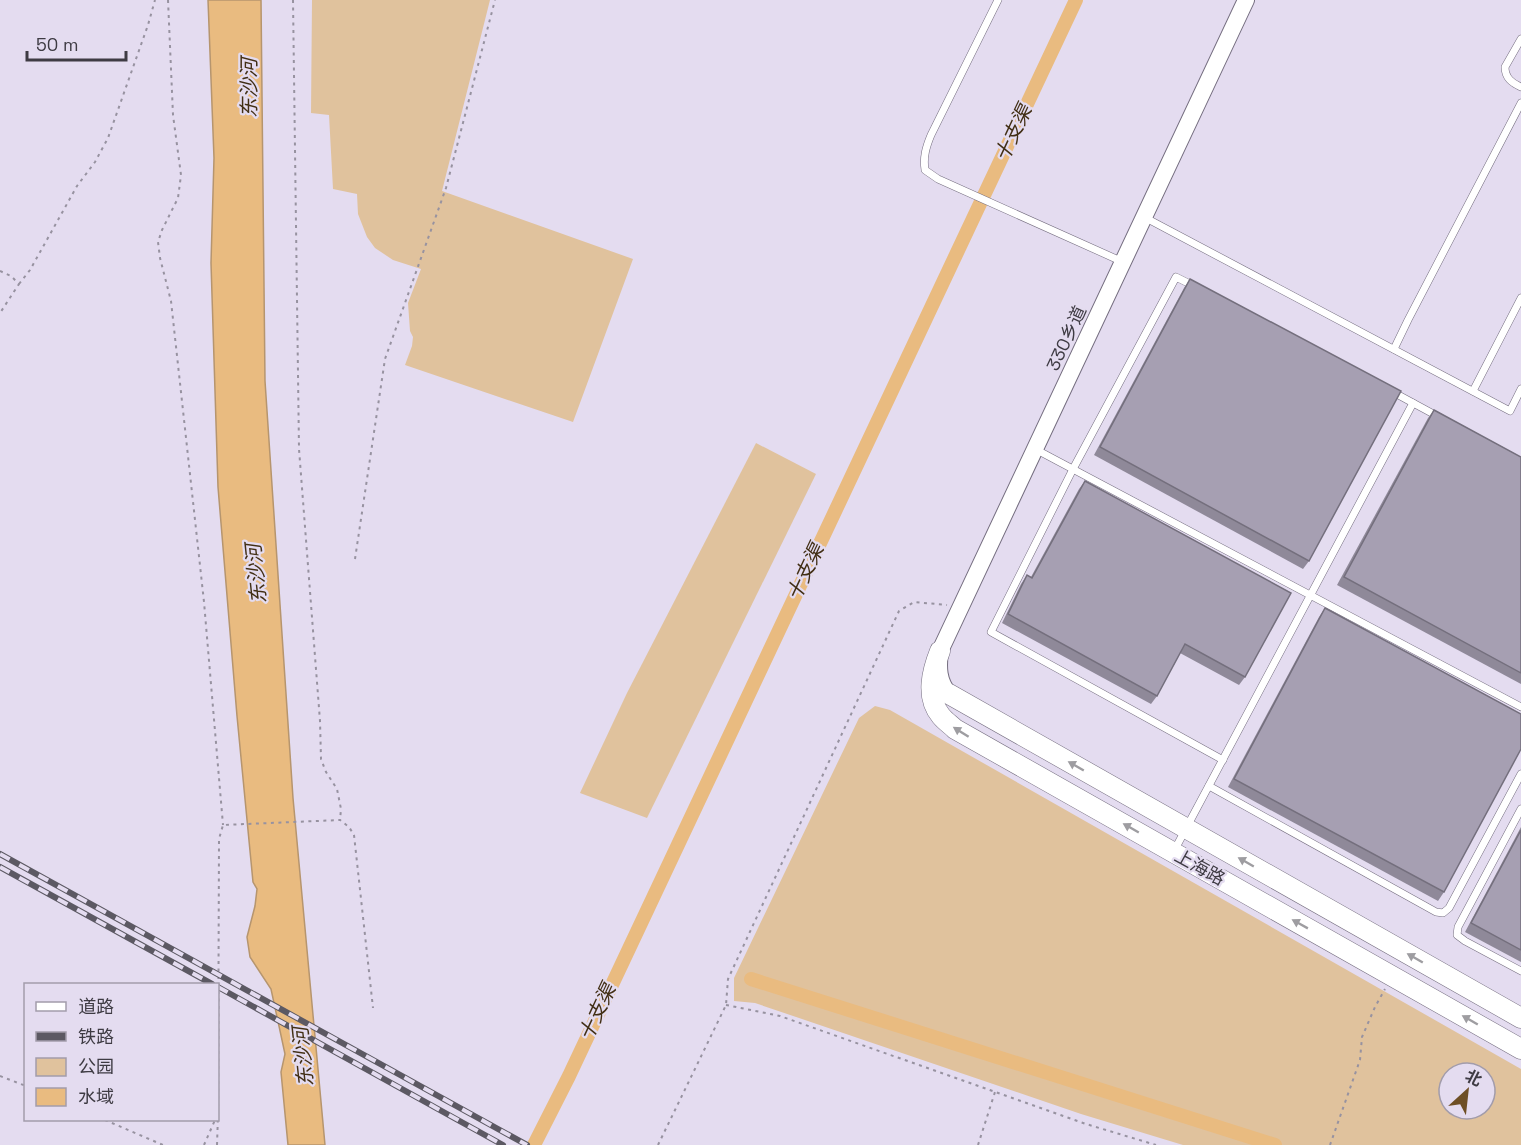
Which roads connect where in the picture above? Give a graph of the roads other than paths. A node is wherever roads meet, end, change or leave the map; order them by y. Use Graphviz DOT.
graph roads {
  1 [pos="998,0"];
  2 [pos="1246,0"];
  3 [pos="1521,39"];
  4 [pos="1521,87"];
  5 [pos="1521,104"];
  6 [pos="1144,217"];
  7 [pos="1123,262"];
  8 [pos="1207,293"];
  9 [pos="1521,298"];
  10 [pos="1394,349"];
  11 [pos="1382,386"];
  12 [pos="1521,389"];
  13 [pos="1473,392"];
  14 [pos="1413,403"];
  15 [pos="1442,418"];
  16 [pos="1035,449"];
  17 [pos="1072,469"];
  18 [pos="1311,595"];
  19 [pos="940,651"];
  20 [pos="949,694"];
  21 [pos="1521,707"];
  22 [pos="1223,759"];
  23 [pos="1521,774"];
  24 [pos="1209,786"];
  25 [pos="1521,809"];
  26 [pos="1186,828"];
  27 [pos="1173,853"];
  28 [pos="1521,971"];
  29 [pos="1521,1018"];
  30 [pos="1521,1049"];
  1 -- 7 [label="lane"];
  2 -- 6 [label="street, 330乡道"];
  3 -- 4 [label="lane"];
  5 -- 10 [label="lane"];
  6 -- 7 [label="street, 330乡道"];
  6 -- 10 [label="lane"];
  7 -- 16 [label="street, 330乡道"];
  8 -- 17 [label="lane"];
  9 -- 13 [label="lane"];
  10 -- 13 [label="lane"];
  11 -- 14 [label="lane"];
  12 -- 13 [label="lane"];
  14 -- 15 [label="lane"];
  14 -- 18 [label="lane"];
  16 -- 17 [label="lane"];
  16 -- 19 [label="street, 330乡道"];
  17 -- 18 [label="lane"];
  17 -- 22 [label="lane"];
  18 -- 21 [label="lane"];
  18 -- 22 [label="lane"];
  19 -- 20 [label="street"];
  27 -- 19 [label="main road, 上海路, one-way"];
  26 -- 20 [label="main road, 上海路, one-way"];
  22 -- 24 [label="lane"];
  23 -- 24 [label="lane"];
  24 -- 26 [label="lane"];
  25 -- 28 [label="lane"];
  26 -- 27 [label="lane"];
  29 -- 26 [label="main road, 上海路, one-way"];
  30 -- 27 [label="main road, 上海路, one-way"];
}
